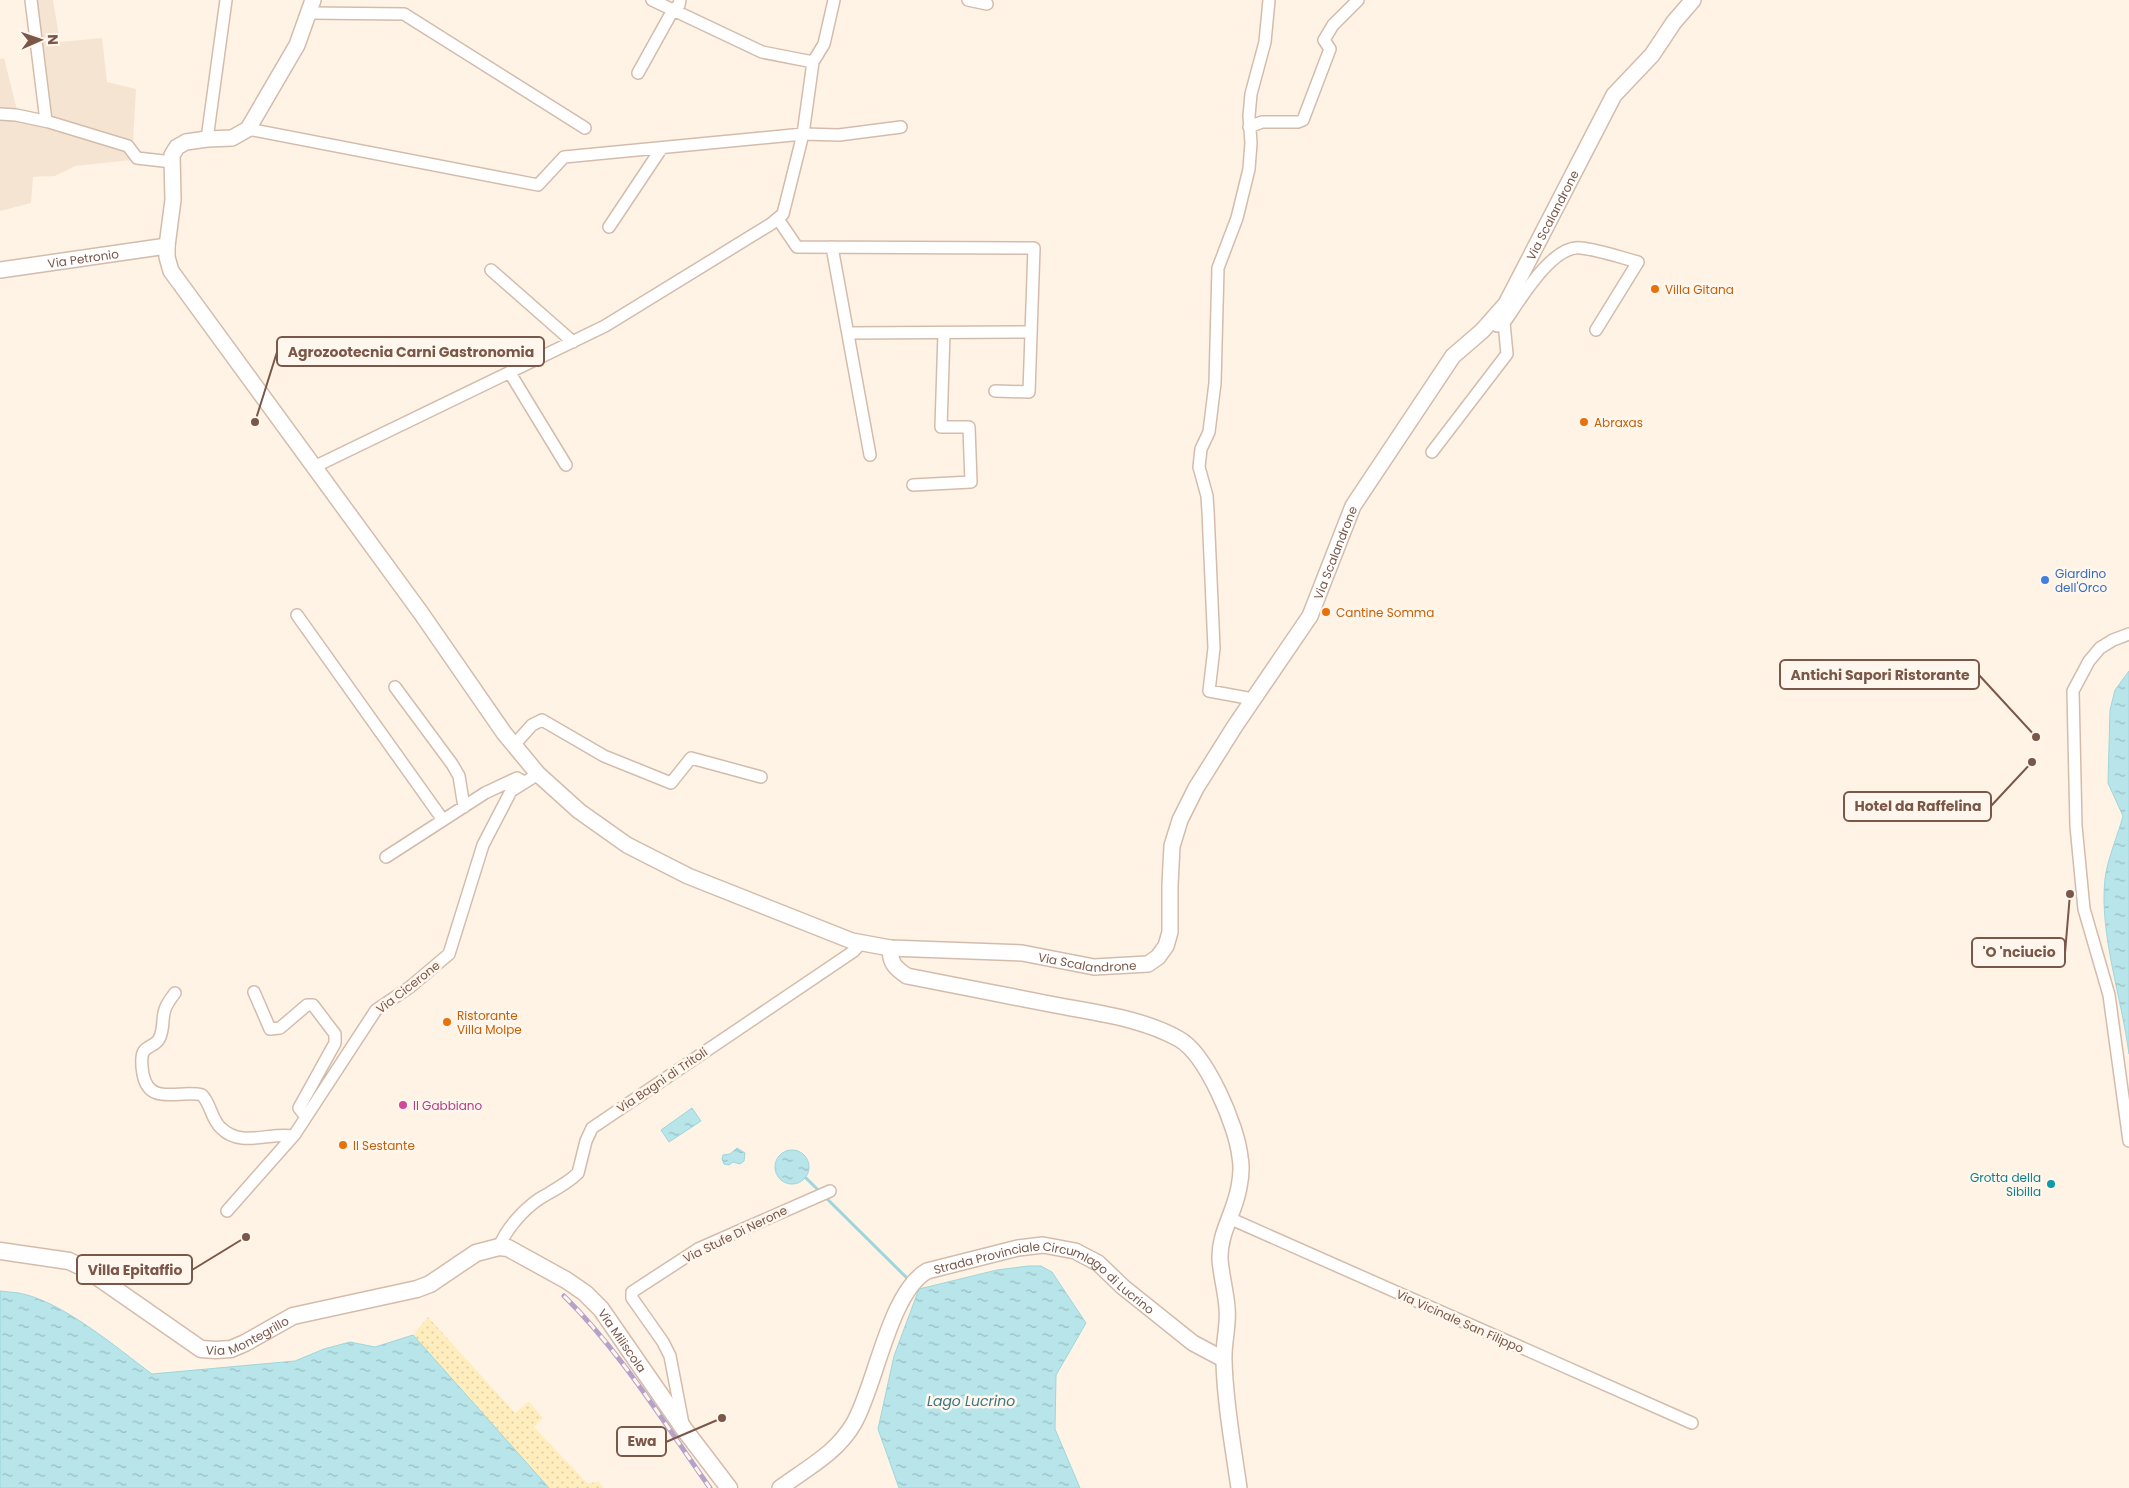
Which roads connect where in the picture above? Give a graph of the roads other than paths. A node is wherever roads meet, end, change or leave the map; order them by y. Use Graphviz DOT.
graph roads {
  1 [pos="31,0"];
  2 [pos="226,0"];
  3 [pos="652,0"];
  4 [pos="680,0"];
  5 [pos="834,0"];
  6 [pos="968,0"];
  7 [pos="1269,0"];
  8 [pos="1358,0"];
  9 [pos="1693,0"];
  10 [pos="987,4"];
  11 [pos="311,6"];
  12 [pos="673,10"];
  13 [pos="813,62"];
  14 [pos="638,73"];
  15 [pos="0,114"];
  16 [pos="46,121"];
  17 [pos="901,127"];
  18 [pos="1250,127"];
  19 [pos="585,128"];
  20 [pos="248,129"];
  21 [pos="802,134"];
  22 [pos="207,139"];
  23 [pos="661,149"];
  24 [pos="172,162"];
  25 [pos="778,219"];
  26 [pos="609,227"];
  27 [pos="167,246"];
  28 [pos="832,247"];
  29 [pos="0,270"];
  30 [pos="491,270"];
  31 [pos="1504,323"];
  32 [pos="1596,330"];
  33 [pos="1482,331"];
  34 [pos="1031,332"];
  35 [pos="848,333"];
  36 [pos="944,333"];
  37 [pos="573,342"];
  38 [pos="510,372"];
  39 [pos="994,391"];
  40 [pos="1432,452"];
  41 [pos="870,455"];
  42 [pos="566,465"];
  43 [pos="314,467"];
  44 [pos="913,485"];
  45 [pos="297,615"];
  46 [pos="2129,634"];
  47 [pos="396,687"];
  48 [pos="1254,699"];
  49 [pos="514,745"];
  50 [pos="538,774"];
  51 [pos="761,777"];
  52 [pos="524,782"];
  53 [pos="464,807"];
  54 [pos="443,820"];
  55 [pos="386,857"];
  56 [pos="861,943"];
  57 [pos="890,948"];
  58 [pos="254,992"];
  59 [pos="175,993"];
  60 [pos="306,1117"];
  61 [pos="293,1136"];
  62 [pos="2129,1142"];
  63 [pos="824,1193"];
  64 [pos="227,1211"];
  65 [pos="1229,1218"];
  66 [pos="499,1247"];
  67 [pos="0,1251"];
  68 [pos="1223,1359"];
  69 [pos="675,1384"];
  70 [pos="656,1389"];
  71 [pos="1692,1423"];
  72 [pos="684,1429"];
  73 [pos="729,1488"];
  74 [pos="780,1488"];
  75 [pos="1239,1488"];
  1 -- 16 [label="street"];
  2 -- 22 [label="street"];
  3 -- 12 [label="street"];
  4 -- 12 [label="street"];
  5 -- 13 [label="street"];
  6 -- 10 [label="street"];
  7 -- 18 [label="street"];
  8 -- 18 [label="street"];
  9 -- 33 [label="street, Via Scalandrone"];
  11 -- 19 [label="street"];
  11 -- 20 [label="street"];
  12 -- 13 [label="street"];
  12 -- 14 [label="street"];
  13 -- 21 [label="street"];
  15 -- 16 [label="street"];
  16 -- 24 [label="street"];
  17 -- 21 [label="street"];
  18 -- 48 [label="street"];
  20 -- 22 [label="street"];
  20 -- 23 [label="street"];
  21 -- 23 [label="street"];
  21 -- 25 [label="street"];
  22 -- 24 [label="street"];
  23 -- 26 [label="street"];
  24 -- 27 [label="street, Via Scalandrone"];
  25 -- 28 [label="street"];
  25 -- 37 [label="street"];
  27 -- 29 [label="street, Via Petronio"];
  27 -- 43 [label="street, Via Scalandrone"];
  28 -- 34 [label="street"];
  28 -- 35 [label="street"];
  30 -- 37 [label="street"];
  31 -- 32 [label="street"];
  31 -- 33 [label="street"];
  31 -- 40 [label="street"];
  33 -- 48 [label="street, Via Scalandrone"];
  34 -- 36 [label="street"];
  34 -- 39 [label="street"];
  35 -- 36 [label="street"];
  35 -- 41 [label="street"];
  36 -- 44 [label="street"];
  37 -- 38 [label="street"];
  38 -- 42 [label="street"];
  38 -- 43 [label="street"];
  43 -- 49 [label="street, Via Scalandrone"];
  45 -- 54 [label="street"];
  46 -- 62 [label="street"];
  47 -- 53 [label="street"];
  48 -- 57 [label="street, Via Scalandrone"];
  49 -- 50 [label="street, Via Scalandrone"];
  49 -- 51 [label="street"];
  50 -- 52 [label="street, Via Cicerone"];
  50 -- 56 [label="street, Via Scalandrone"];
  52 -- 53 [label="street"];
  52 -- 60 [label="street, Via Cicerone"];
  53 -- 54 [label="street"];
  54 -- 55 [label="street"];
  56 -- 57 [label="street, Via Scalandrone"];
  56 -- 66 [label="street, Via Bagni di Tritoli"];
  57 -- 65 [label="street"];
  58 -- 60 [label="street"];
  59 -- 61 [label="street"];
  60 -- 61 [label="street, Via Cicerone"];
  61 -- 64 [label="street, Via Cicerone"];
  63 -- 69 [label="street, Via Stufe Di Nerone"];
  65 -- 68 [label="street"];
  65 -- 71 [label="street, Via Vicinale San Filippo"];
  66 -- 67 [label="main road, Via Montegrillo"];
  66 -- 70 [label="main road, Via Miliscola"];
  68 -- 74 [label="street, Strada Provinciale Circumlago di Lucrino"];
  68 -- 75 [label="street"];
  69 -- 70 [label="street"];
  69 -- 72 [label="street, Via Stufe Di Nerone"];
  70 -- 72 [label="main road, Via Miliscola"];
  72 -- 73 [label="main road, Via Miliscola"];
}
